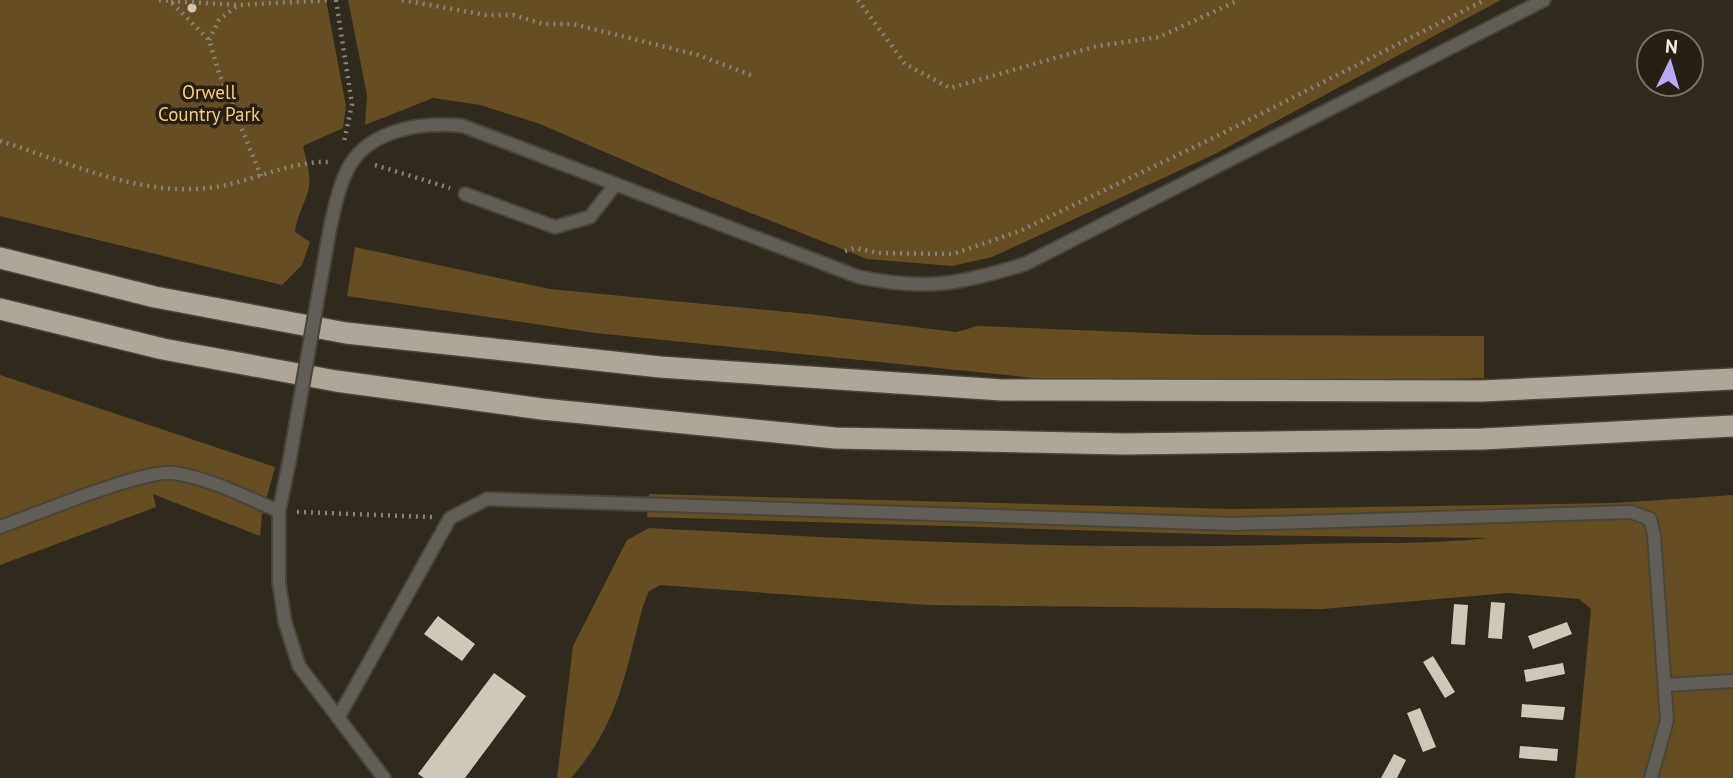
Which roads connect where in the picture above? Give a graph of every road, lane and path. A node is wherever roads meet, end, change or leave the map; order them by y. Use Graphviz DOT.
graph roads {
  1 [pos="159,0"];
  2 [pos="334,0"];
  3 [pos="402,0"];
  4 [pos="858,0"];
  5 [pos="1240,0"];
  6 [pos="1485,0"];
  7 [pos="1544,0"];
  8 [pos="170,1"];
  9 [pos="238,5"];
  10 [pos="209,40"];
  11 [pos="753,76"];
  12 [pos="0,141"];
  13 [pos="337,163"];
  14 [pos="351,163"];
  15 [pos="261,176"];
  16 [pos="615,185"];
  17 [pos="465,194"];
  18 [pos="0,258"];
  19 [pos="820,265"];
  20 [pos="0,309"];
  21 [pos="1733,379"];
  22 [pos="1733,426"];
  23 [pos="279,511"];
  24 [pos="450,518"];
  25 [pos="0,527"];
  26 [pos="1733,681"];
  27 [pos="1665,685"];
  28 [pos="339,716"];
  29 [pos="384,778"];
  30 [pos="1651,778"];
  1 -- 8 [label="path"];
  2 -- 9 [label="path"];
  2 -- 13 [label="path"];
  3 -- 11 [label="path"];
  4 -- 5 [label="path"];
  6 -- 19 [label="path"];
  7 -- 19 [label="lane"];
  8 -- 9 [label="path"];
  8 -- 10 [label="path"];
  9 -- 10 [label="path"];
  10 -- 15 [label="path"];
  12 -- 15 [label="path"];
  13 -- 14 [label="path"];
  13 -- 15 [label="path"];
  14 -- 16 [label="lane"];
  14 -- 17 [label="path"];
  14 -- 23 [label="lane, bridge"];
  16 -- 17 [label="lane"];
  16 -- 19 [label="lane"];
  18 -- 21 [label="highway"];
  20 -- 22 [label="highway"];
  23 -- 24 [label="path"];
  23 -- 25 [label="lane"];
  23 -- 28 [label="lane"];
  24 -- 27 [label="lane"];
  24 -- 28 [label="lane"];
  26 -- 27 [label="lane"];
  27 -- 30 [label="lane"];
  28 -- 29 [label="lane"];
}
